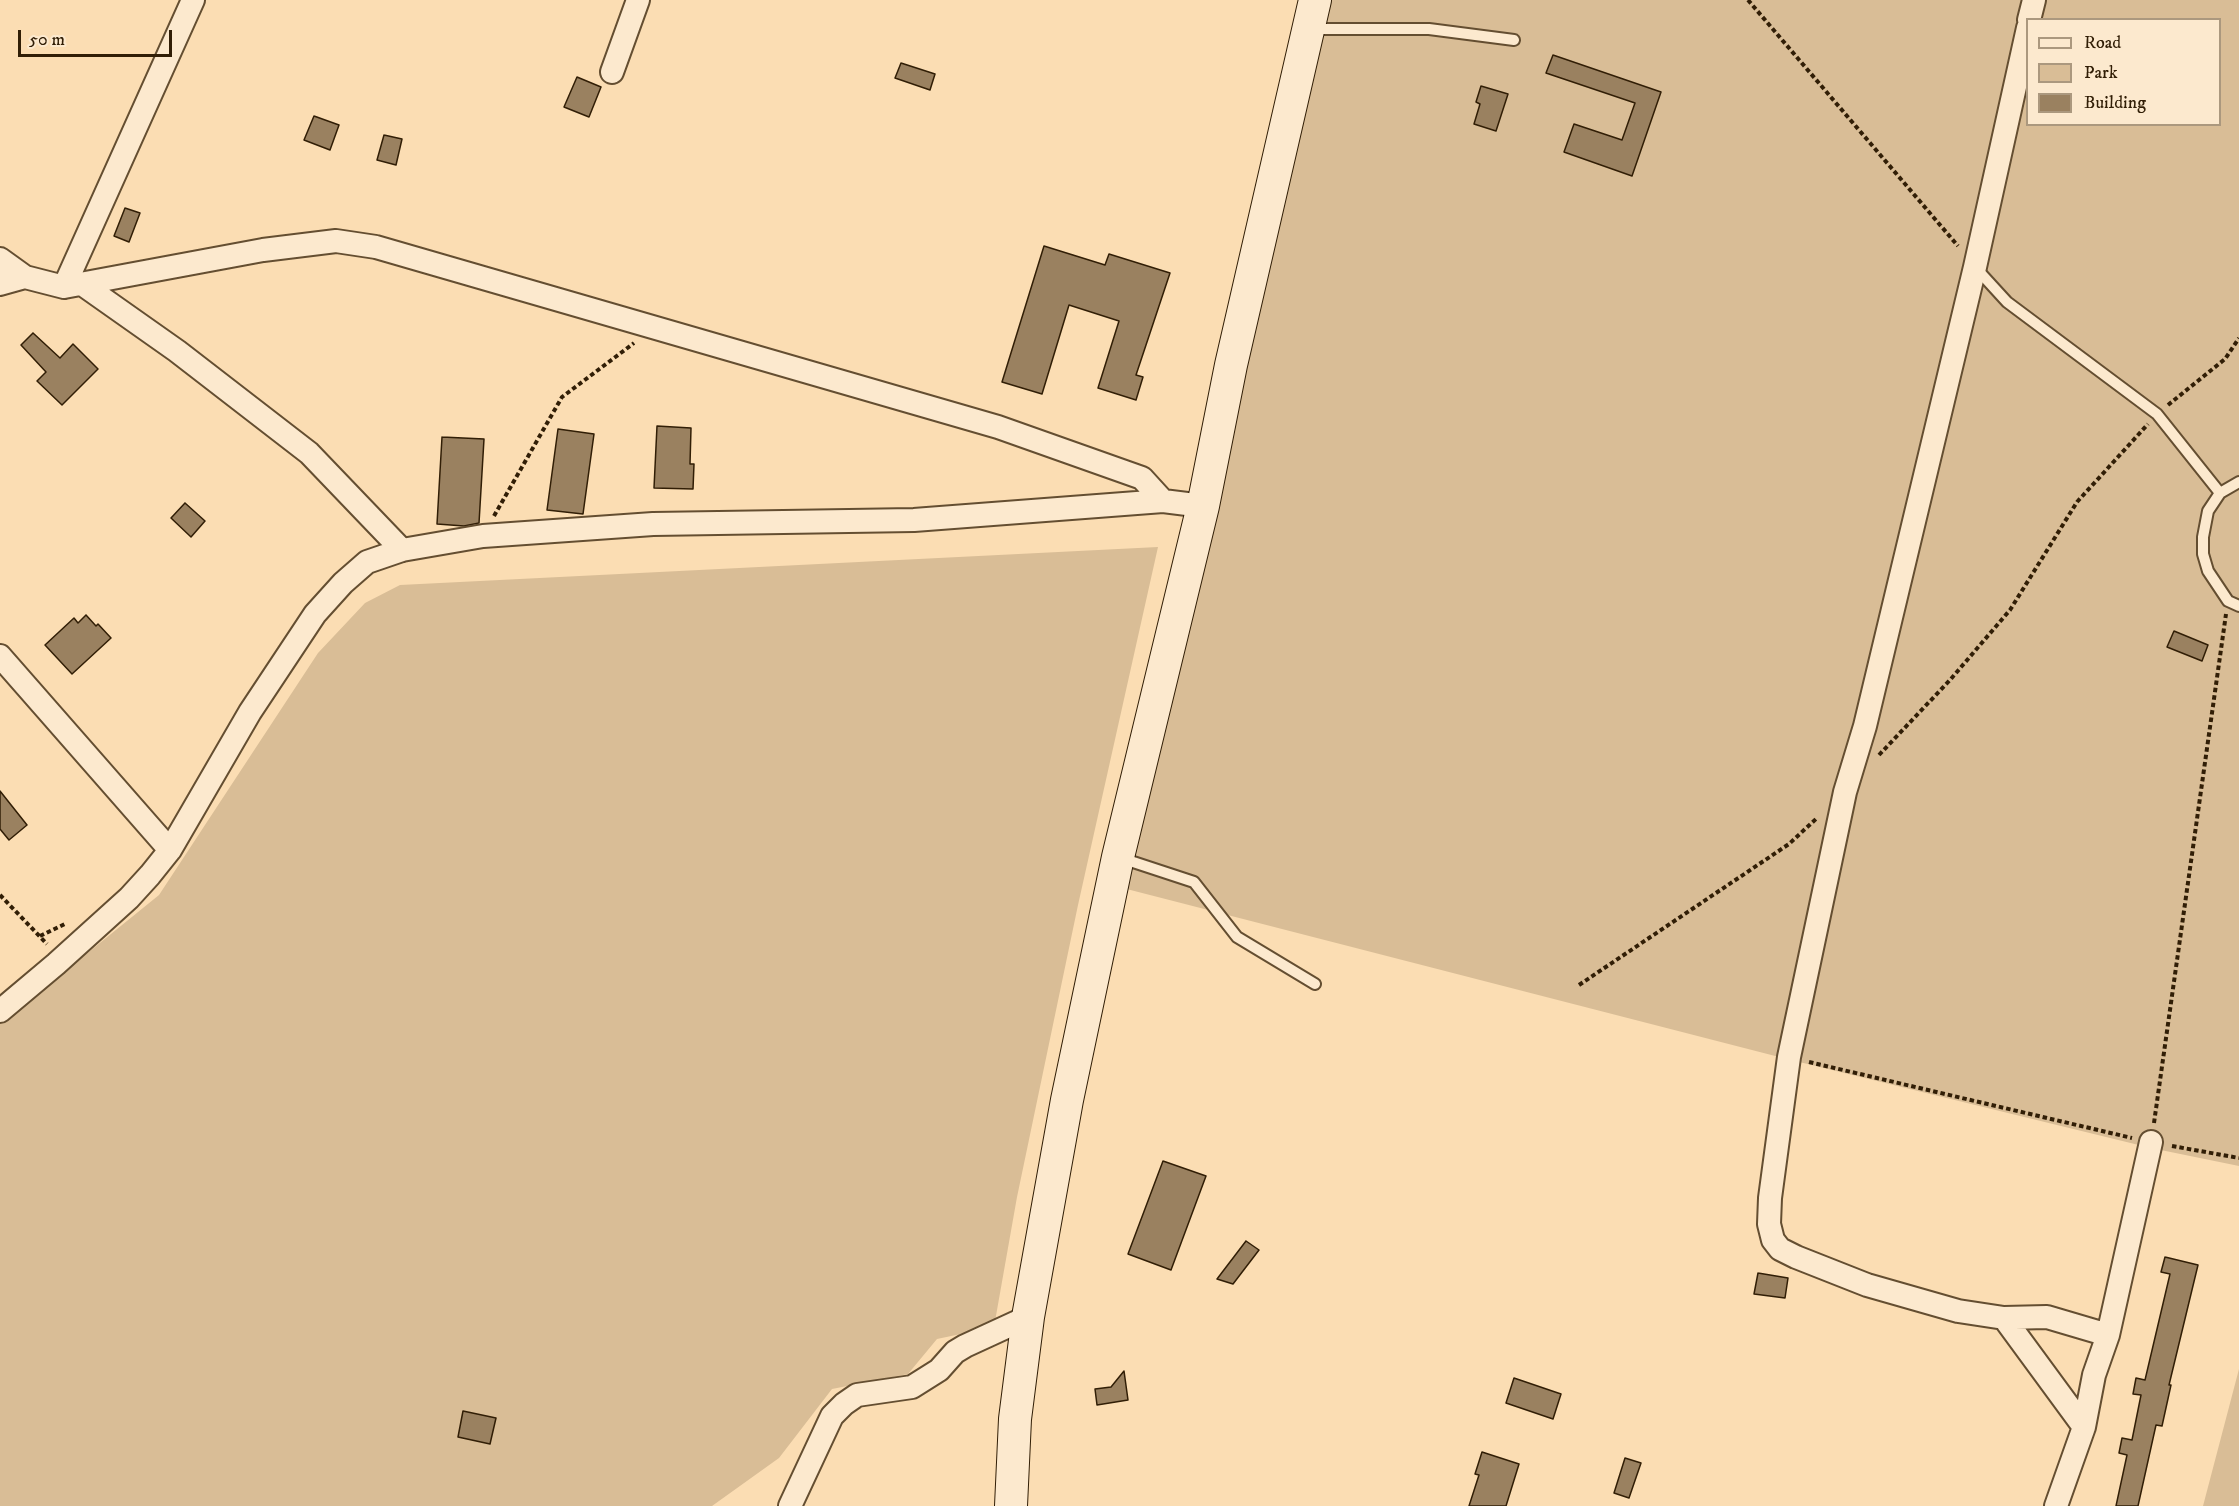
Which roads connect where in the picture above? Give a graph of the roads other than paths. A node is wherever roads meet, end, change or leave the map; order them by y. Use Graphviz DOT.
graph roads {
  1 [pos="193,0"];
  2 [pos="638,0"];
  3 [pos="2034,0"];
  4 [pos="1312,14"];
  5 [pos="2030,18"];
  6 [pos="2026,37"];
  7 [pos="1514,40"];
  8 [pos="612,72"];
  9 [pos="0,259"];
  10 [pos="1976,267"];
  11 [pos="25,277"];
  12 [pos="0,284"];
  13 [pos="73,285"];
  14 [pos="2239,482"];
  15 [pos="2220,492"];
  16 [pos="1163,501"];
  17 [pos="1203,506"];
  18 [pos="402,550"];
  19 [pos="2239,606"];
  20 [pos="0,656"];
  21 [pos="170,850"];
  22 [pos="1118,857"];
  23 [pos="1315,984"];
  24 [pos="0,1011"];
  25 [pos="2151,1142"];
  26 [pos="1028,1317"];
  27 [pos="2004,1318"];
  28 [pos="2108,1335"];
  29 [pos="2084,1427"];
  30 [pos="790,1506"];
  31 [pos="1011,1506"];
  32 [pos="2056,1506"];
  1 -- 13 [label="street"];
  2 -- 8 [label="street"];
  3 -- 5 [label="street"];
  4 -- 7 [label="lane"];
  4 -- 17 [label="main road"];
  6 -- 10 [label="street"];
  9 -- 11 [label="street"];
  10 -- 15 [label="lane"];
  10 -- 27 [label="street"];
  11 -- 12 [label="street"];
  11 -- 13 [label="street"];
  13 -- 16 [label="street"];
  13 -- 18 [label="street"];
  14 -- 15 [label="lane"];
  15 -- 19 [label="lane"];
  16 -- 17 [label="street"];
  16 -- 18 [label="street"];
  17 -- 22 [label="main road"];
  18 -- 21 [label="street"];
  20 -- 21 [label="street"];
  21 -- 24 [label="street"];
  22 -- 23 [label="lane"];
  22 -- 26 [label="main road"];
  25 -- 28 [label="street"];
  26 -- 30 [label="street"];
  26 -- 31 [label="main road"];
  27 -- 28 [label="street"];
  27 -- 29 [label="street"];
  28 -- 29 [label="street"];
  29 -- 32 [label="street"];
}
